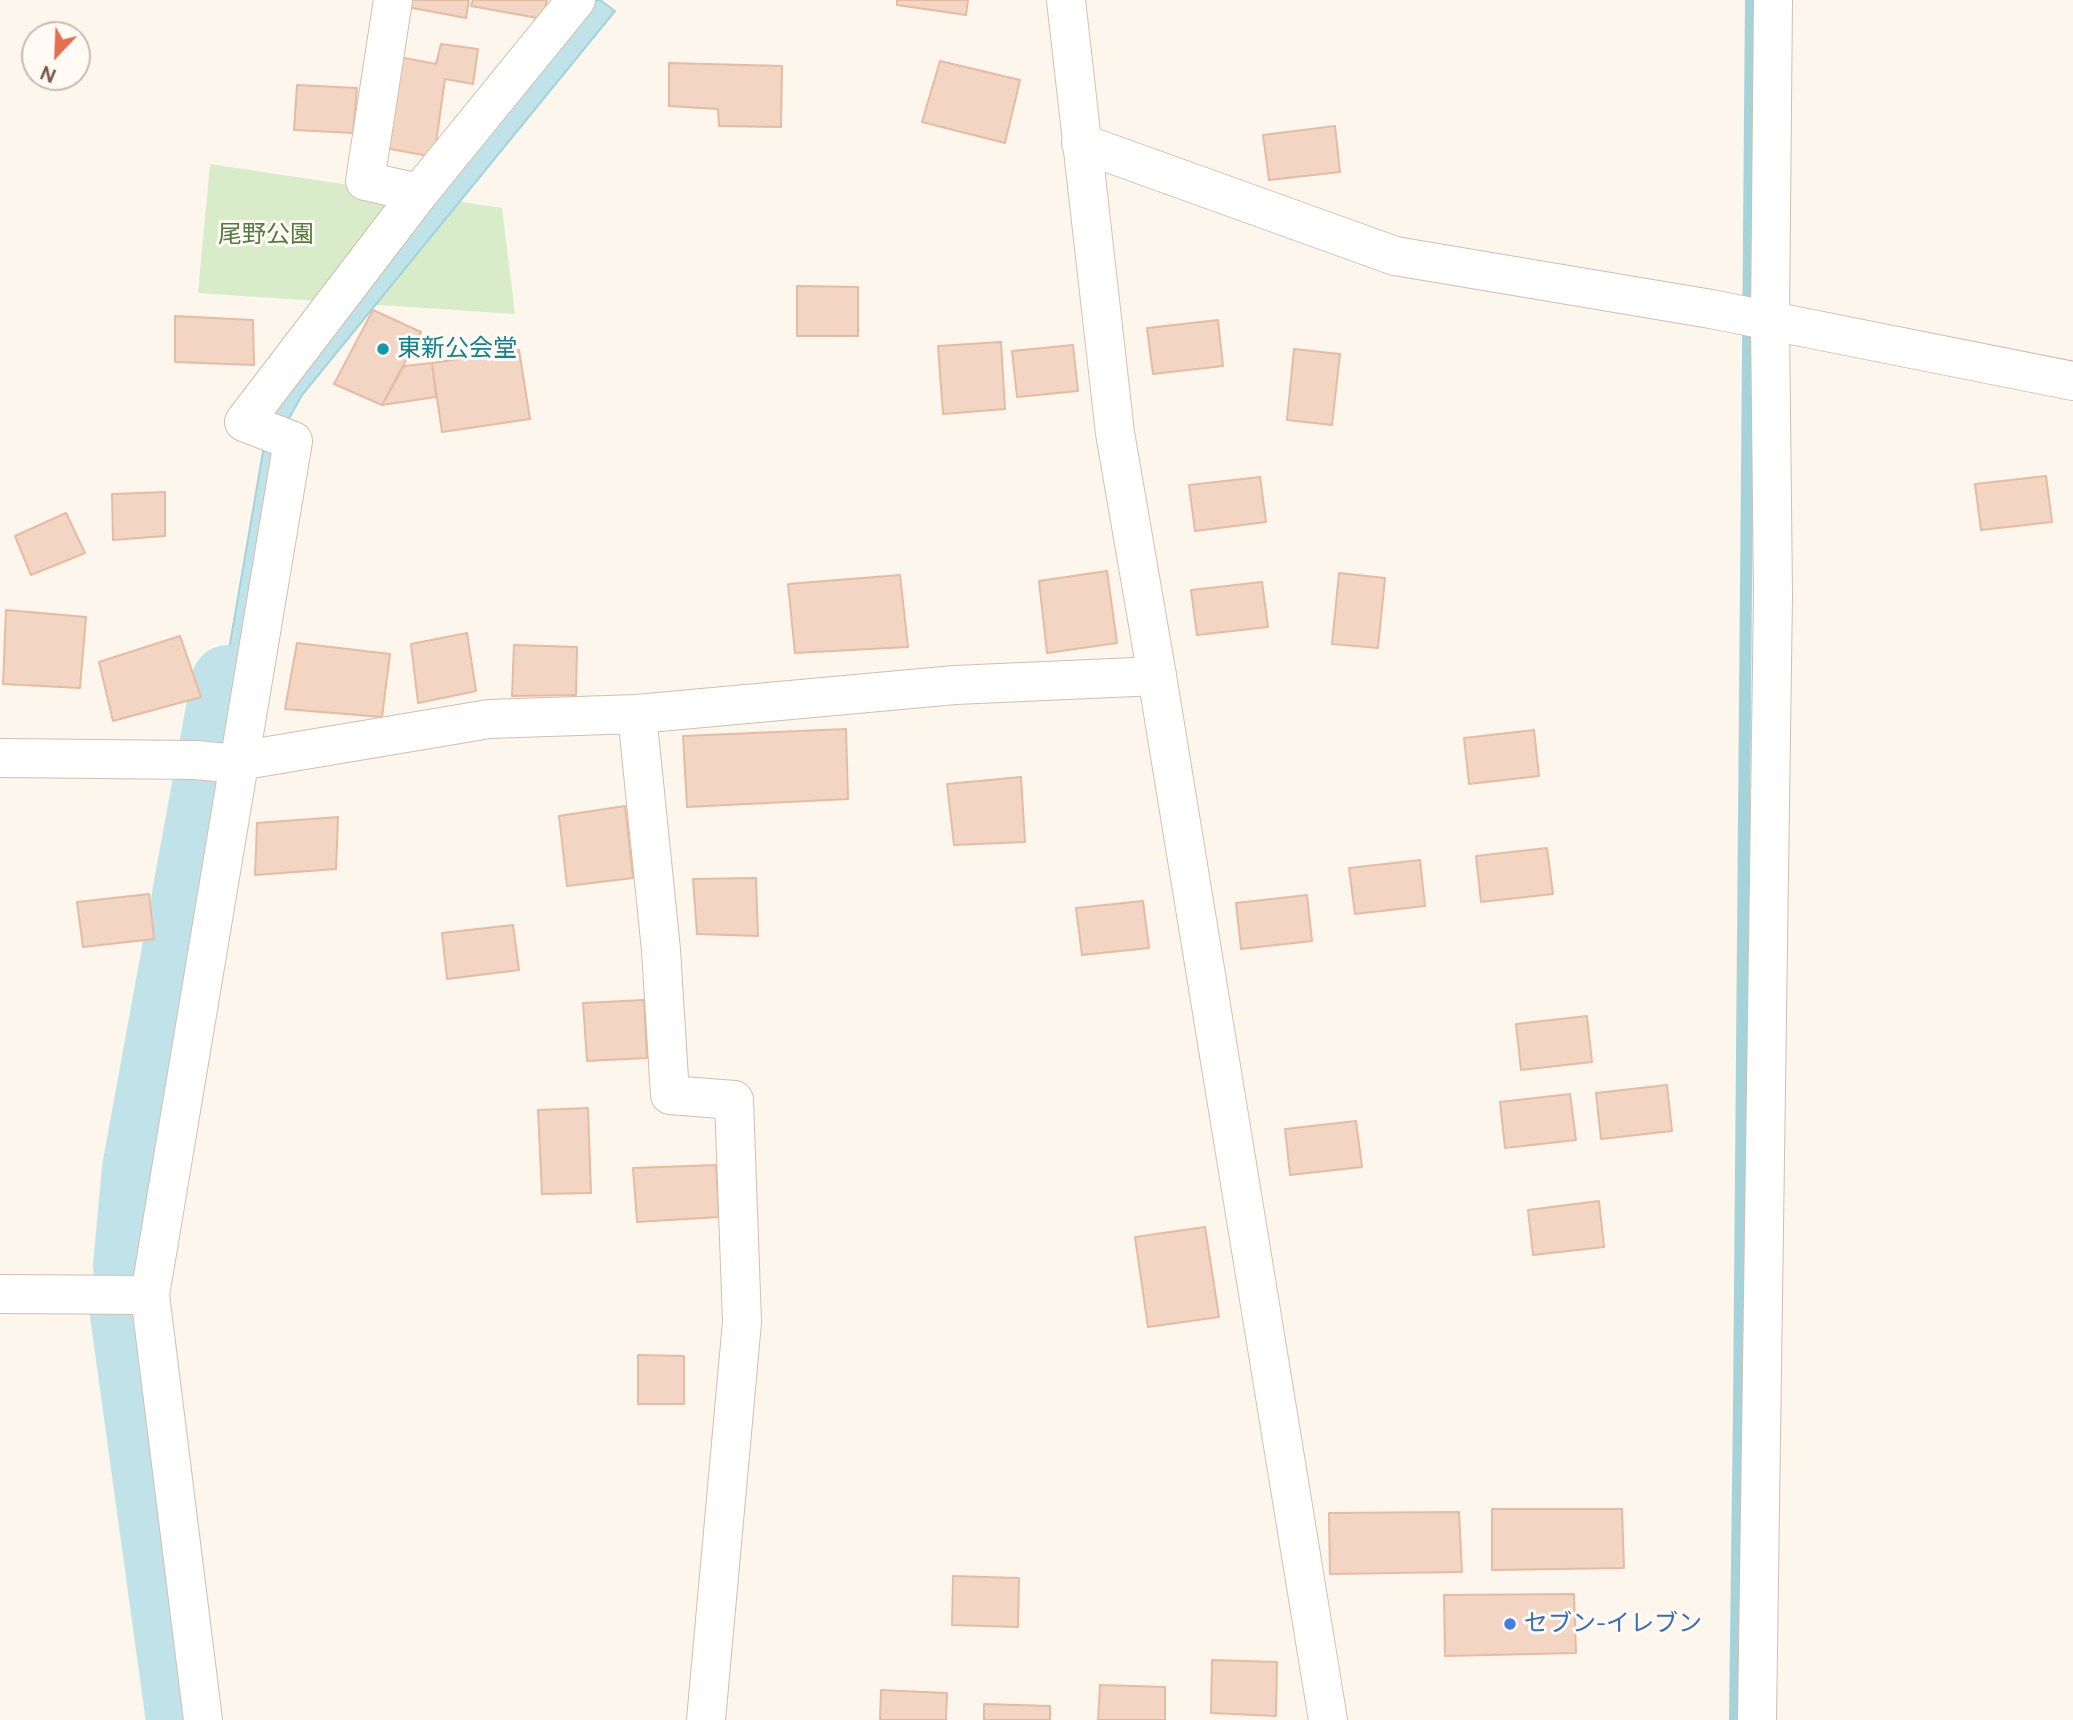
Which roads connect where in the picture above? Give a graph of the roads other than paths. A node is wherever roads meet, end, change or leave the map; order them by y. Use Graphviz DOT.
graph roads {
  1 [pos="393,0"];
  2 [pos="576,0"];
  3 [pos="1066,0"];
  4 [pos="1773,0"];
  5 [pos="1081,143"];
  6 [pos="419,193"];
  7 [pos="1768,321"];
  8 [pos="2073,381"];
  9 [pos="1157,676"];
  10 [pos="637,713"];
  11 [pos="0,758"];
  12 [pos="221,761"];
  13 [pos="0,1294"];
  14 [pos="150,1295"];
  15 [pos="203,1720"];
  16 [pos="706,1720"];
  17 [pos="1328,1720"];
  18 [pos="1757,1720"];
  1 -- 6 [label="street"];
  2 -- 6 [label="street"];
  3 -- 5 [label="street"];
  4 -- 7 [label="street"];
  5 -- 7 [label="street"];
  5 -- 9 [label="street"];
  6 -- 12 [label="street"];
  7 -- 8 [label="street"];
  7 -- 18 [label="street"];
  9 -- 10 [label="street"];
  9 -- 17 [label="street"];
  10 -- 12 [label="street"];
  10 -- 16 [label="street"];
  11 -- 12 [label="street"];
  12 -- 14 [label="street"];
  13 -- 14 [label="street"];
  14 -- 15 [label="street"];
}
